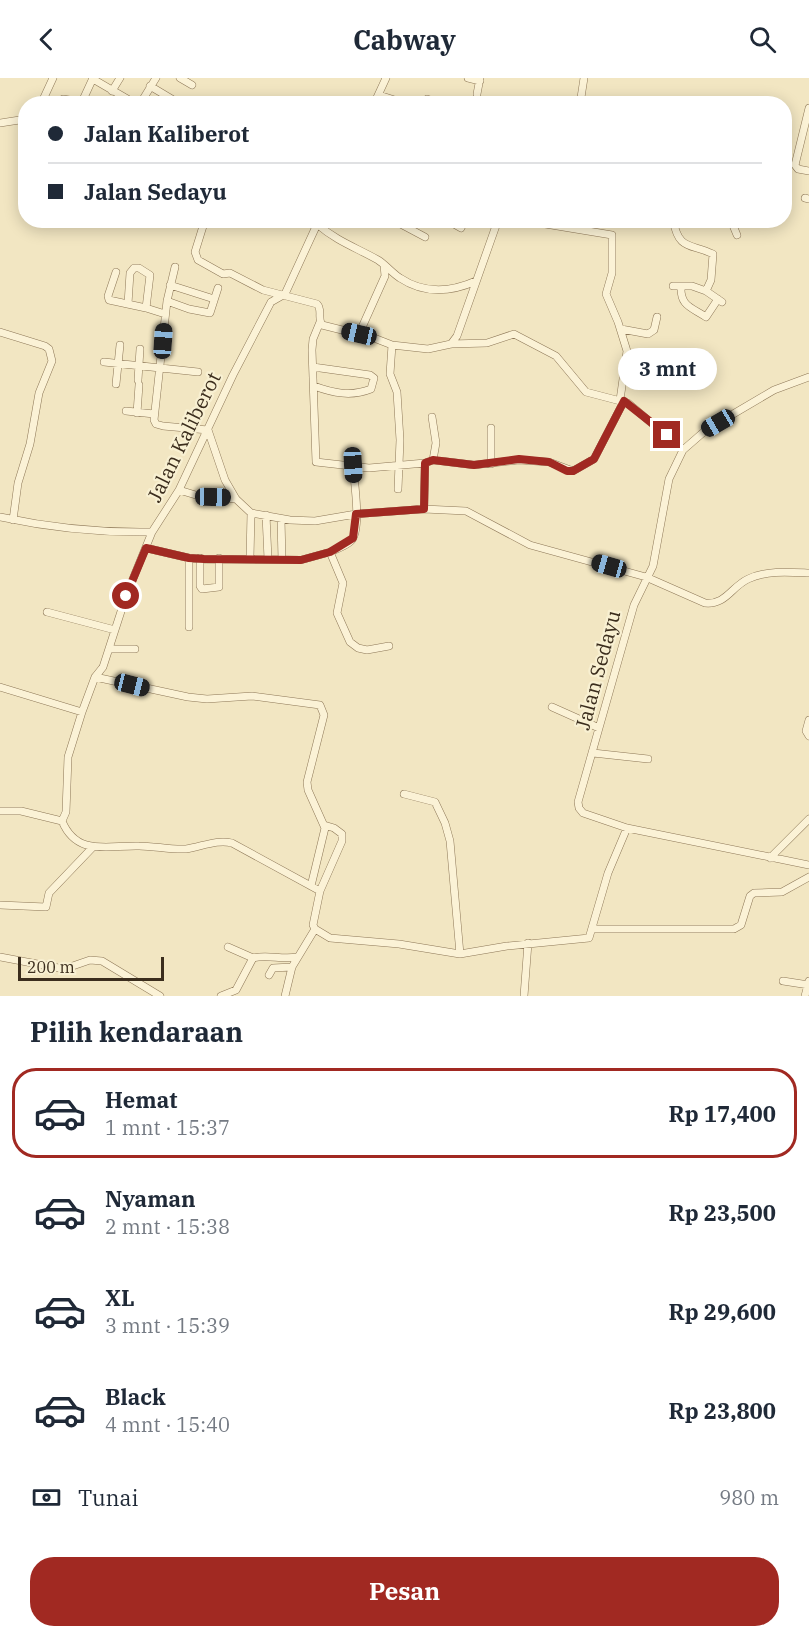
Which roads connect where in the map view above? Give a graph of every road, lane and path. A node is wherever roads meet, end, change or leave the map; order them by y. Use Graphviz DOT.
graph roads {
  1 [pos="53,78"];
  2 [pos="120,78"];
  3 [pos="156,78"];
  4 [pos="180,78"];
  5 [pos="386,78"];
  6 [pos="468,78"];
  7 [pos="584,78"];
  8 [pos="93,79"];
  9 [pos="480,79"];
  10 [pos="192,85"];
  11 [pos="150,86"];
  12 [pos="112,91"];
  13 [pos="379,94"];
  14 [pos="477,94"];
  15 [pos="45,96"];
  16 [pos="84,96"];
  17 [pos="122,96"];
  18 [pos="143,96"];
  19 [pos="170,96"];
  20 [pos="385,96"];
  21 [pos="581,96"];
  22 [pos="809,108"];
  23 [pos="18,120"];
  24 [pos="0,123"];
  25 [pos="809,171"];
  26 [pos="203,228"];
  27 [pos="315,228"];
  28 [pos="324,228"];
  29 [pos="408,228"];
  30 [pos="495,228"];
  31 [pos="585,228"];
  32 [pos="675,228"];
  33 [pos="733,228"];
  34 [pos="737,235"];
  35 [pos="425,237"];
  36 [pos="384,265"];
  37 [pos="175,267"];
  38 [pos="116,272"];
  39 [pos="476,281"];
  40 [pos="170,285"];
  41 [pos="692,286"];
  42 [pos="218,288"];
  43 [pos="706,291"];
  44 [pos="285,294"];
  45 [pos="214,299"];
  46 [pos="166,301"];
  47 [pos="682,301"];
  48 [pos="129,304"];
  49 [pos="146,308"];
  50 [pos="165,314"];
  51 [pos="657,317"];
  52 [pos="320,322"];
  53 [pos="621,329"];
  54 [pos="0,332"];
  55 [pos="359,334"];
  56 [pos="452,344"];
  57 [pos="120,345"];
  58 [pos="392,345"];
  59 [pos="140,349"];
  60 [pos="104,362"];
  61 [pos="118,364"];
  62 [pos="139,366"];
  63 [pos="313,367"];
  64 [pos="160,368"];
  65 [pos="198,372"];
  66 [pos="809,376"];
  67 [pos="116,384"];
  68 [pos="314,386"];
  69 [pos="622,400"];
  70 [pos="126,411"];
  71 [pos="137,412"];
  72 [pos="154,414"];
  73 [pos="432,417"];
  74 [pos="491,428"];
  75 [pos="208,430"];
  76 [pos="683,450"];
  77 [pos="433,460"];
  78 [pos="425,463"];
  79 [pos="491,464"];
  80 [pos="353,465"];
  81 [pos="398,465"];
  82 [pos="398,489"];
  83 [pos="179,490"];
  84 [pos="236,499"];
  85 [pos="424,509"];
  86 [pos="251,513"];
  87 [pos="356,514"];
  88 [pos="266,515"];
  89 [pos="0,517"];
  90 [pos="282,519"];
  91 [pos="13,520"];
  92 [pos="152,532"];
  93 [pos="146,548"];
  94 [pos="330,552"];
  95 [pos="189,558"];
  96 [pos="200,558"];
  97 [pos="219,558"];
  98 [pos="250,558"];
  99 [pos="268,559"];
  100 [pos="282,560"];
  101 [pos="809,573"];
  102 [pos="646,577"];
  103 [pos="47,612"];
  104 [pos="189,627"];
  105 [pos="115,630"];
  106 [pos="389,646"];
  107 [pos="109,649"];
  108 [pos="135,649"];
  109 [pos="95,677"];
  110 [pos="0,687"];
  111 [pos="552,707"];
  112 [pos="82,712"];
  113 [pos="809,720"];
  114 [pos="599,728"];
  115 [pos="809,736"];
  116 [pos="593,753"];
  117 [pos="648,759"];
  118 [pos="404,794"];
  119 [pos="0,811"];
  120 [pos="809,819"];
  121 [pos="62,821"];
  122 [pos="324,825"];
  123 [pos="627,828"];
  124 [pos="92,848"];
  125 [pos="770,858"];
  126 [pos="809,865"];
  127 [pos="809,877"];
  128 [pos="311,886"];
  129 [pos="320,891"];
  130 [pos="0,905"];
  131 [pos="315,929"];
  132 [pos="592,929"];
  133 [pos="528,944"];
  134 [pos="228,947"];
  135 [pos="460,954"];
  136 [pos="0,957"];
  137 [pos="297,957"];
  138 [pos="253,958"];
  139 [pos="292,967"];
  140 [pos="269,975"];
  141 [pos="783,981"];
  142 [pos="809,984"];
  143 [pos="160,996"];
  144 [pos="221,996"];
  145 [pos="285,996"];
  146 [pos="524,996"];
  147 [pos="805,996"];
  1 -- 15 [label="street"];
  2 -- 12 [label="street"];
  3 -- 11 [label="street"];
  4 -- 10 [label="street"];
  5 -- 13 [label="street"];
  6 -- 9 [label="street"];
  7 -- 21 [label="street"];
  8 -- 12 [label="street"];
  8 -- 16 [label="street"];
  9 -- 14 [label="street"];
  11 -- 18 [label="street"];
  11 -- 19 [label="street"];
  12 -- 17 [label="street"];
  13 -- 20 [label="street"];
  22 -- 25 [label="street"];
  23 -- 24 [label="street"];
  26 -- 44 [label="street"];
  27 -- 44 [label="street, Jalan Kaliberot"];
  28 -- 36 [label="street"];
  29 -- 35 [label="street"];
  30 -- 39 [label="street"];
  31 -- 53 [label="street"];
  32 -- 43 [label="street"];
  33 -- 34 [label="street"];
  36 -- 39 [label="street"];
  36 -- 55 [label="street"];
  37 -- 40 [label="street"];
  38 -- 48 [label="street"];
  39 -- 56 [label="street"];
  40 -- 45 [label="street"];
  40 -- 46 [label="street"];
  41 -- 43 [label="street"];
  41 -- 47 [label="street"];
  41 -- 47 [label="street"];
  42 -- 45 [label="street"];
  43 -- 47 [label="street"];
  44 -- 52 [label="street"];
  44 -- 75 [label="street, Jalan Kaliberot"];
  45 -- 46 [label="street"];
  46 -- 50 [label="street"];
  48 -- 49 [label="street"];
  48 -- 49 [label="street"];
  49 -- 50 [label="street"];
  50 -- 64 [label="street"];
  51 -- 53 [label="street"];
  52 -- 55 [label="street"];
  52 -- 63 [label="street"];
  53 -- 69 [label="street"];
  54 -- 91 [label="street"];
  55 -- 58 [label="street"];
  56 -- 58 [label="street"];
  56 -- 69 [label="street"];
  57 -- 61 [label="street"];
  58 -- 81 [label="street"];
  59 -- 62 [label="street"];
  60 -- 61 [label="street"];
  61 -- 62 [label="street"];
  61 -- 67 [label="street"];
  62 -- 64 [label="street"];
  62 -- 71 [label="street"];
  63 -- 68 [label="street"];
  63 -- 68 [label="street"];
  64 -- 65 [label="street"];
  64 -- 72 [label="street"];
  66 -- 76 [label="street"];
  68 -- 80 [label="street"];
  69 -- 76 [label="street"];
  69 -- 79 [label="street"];
  70 -- 71 [label="street"];
  71 -- 72 [label="street"];
  72 -- 75 [label="street"];
  73 -- 77 [label="street"];
  74 -- 79 [label="street"];
  75 -- 83 [label="street, Jalan Kaliberot"];
  75 -- 84 [label="street"];
  76 -- 102 [label="street, Jalan Sedayu"];
  77 -- 78 [label="street"];
  77 -- 79 [label="street"];
  78 -- 81 [label="street"];
  78 -- 85 [label="street"];
  80 -- 81 [label="street"];
  80 -- 87 [label="street"];
  81 -- 82 [label="street"];
  83 -- 84 [label="street"];
  83 -- 92 [label="street, Jalan Kaliberot"];
  84 -- 86 [label="street"];
  85 -- 87 [label="street"];
  85 -- 102 [label="street"];
  86 -- 88 [label="street"];
  86 -- 98 [label="street"];
  87 -- 90 [label="street"];
  87 -- 94 [label="street"];
  88 -- 90 [label="street"];
  88 -- 99 [label="street"];
  89 -- 91 [label="street"];
  90 -- 100 [label="street"];
  91 -- 92 [label="street"];
  92 -- 93 [label="street, Jalan Kaliberot"];
  93 -- 95 [label="street"];
  93 -- 105 [label="street, Jalan Kaliberot"];
  94 -- 100 [label="street"];
  94 -- 106 [label="street"];
  95 -- 96 [label="street"];
  95 -- 104 [label="street"];
  96 -- 97 [label="street"];
  96 -- 97 [label="street"];
  97 -- 98 [label="street"];
  98 -- 99 [label="street"];
  99 -- 100 [label="street"];
  101 -- 102 [label="street"];
  102 -- 114 [label="street, Jalan Sedayu"];
  103 -- 105 [label="street"];
  105 -- 107 [label="street, Jalan Kaliberot"];
  107 -- 108 [label="street"];
  107 -- 109 [label="street, Jalan Kaliberot"];
  109 -- 112 [label="street, Jalan Kaliberot"];
  109 -- 122 [label="street"];
  110 -- 112 [label="street"];
  111 -- 114 [label="street"];
  112 -- 121 [label="street, Jalan Kaliberot"];
  113 -- 115 [label="street"];
  114 -- 116 [label="street, Jalan Sedayu"];
  116 -- 117 [label="street"];
  116 -- 123 [label="street, Jalan Sedayu"];
  118 -- 135 [label="street"];
  119 -- 121 [label="street"];
  120 -- 125 [label="street"];
  121 -- 124 [label="street"];
  122 -- 128 [label="street"];
  122 -- 129 [label="street"];
  123 -- 125 [label="street, Jalan Sedayu"];
  123 -- 132 [label="street"];
  124 -- 128 [label="street"];
  124 -- 130 [label="street"];
  125 -- 126 [label="street, Jalan Sedayu"];
  127 -- 132 [label="street"];
  128 -- 129 [label="street"];
  129 -- 131 [label="street"];
  131 -- 135 [label="street"];
  131 -- 137 [label="street"];
  132 -- 133 [label="street"];
  133 -- 135 [label="street"];
  133 -- 146 [label="street"];
  134 -- 138 [label="street"];
  136 -- 143 [label="street"];
  137 -- 138 [label="street"];
  137 -- 139 [label="street"];
  138 -- 144 [label="street"];
  139 -- 140 [label="street"];
  139 -- 145 [label="street"];
  141 -- 142 [label="street"];
  142 -- 147 [label="street"];
}
